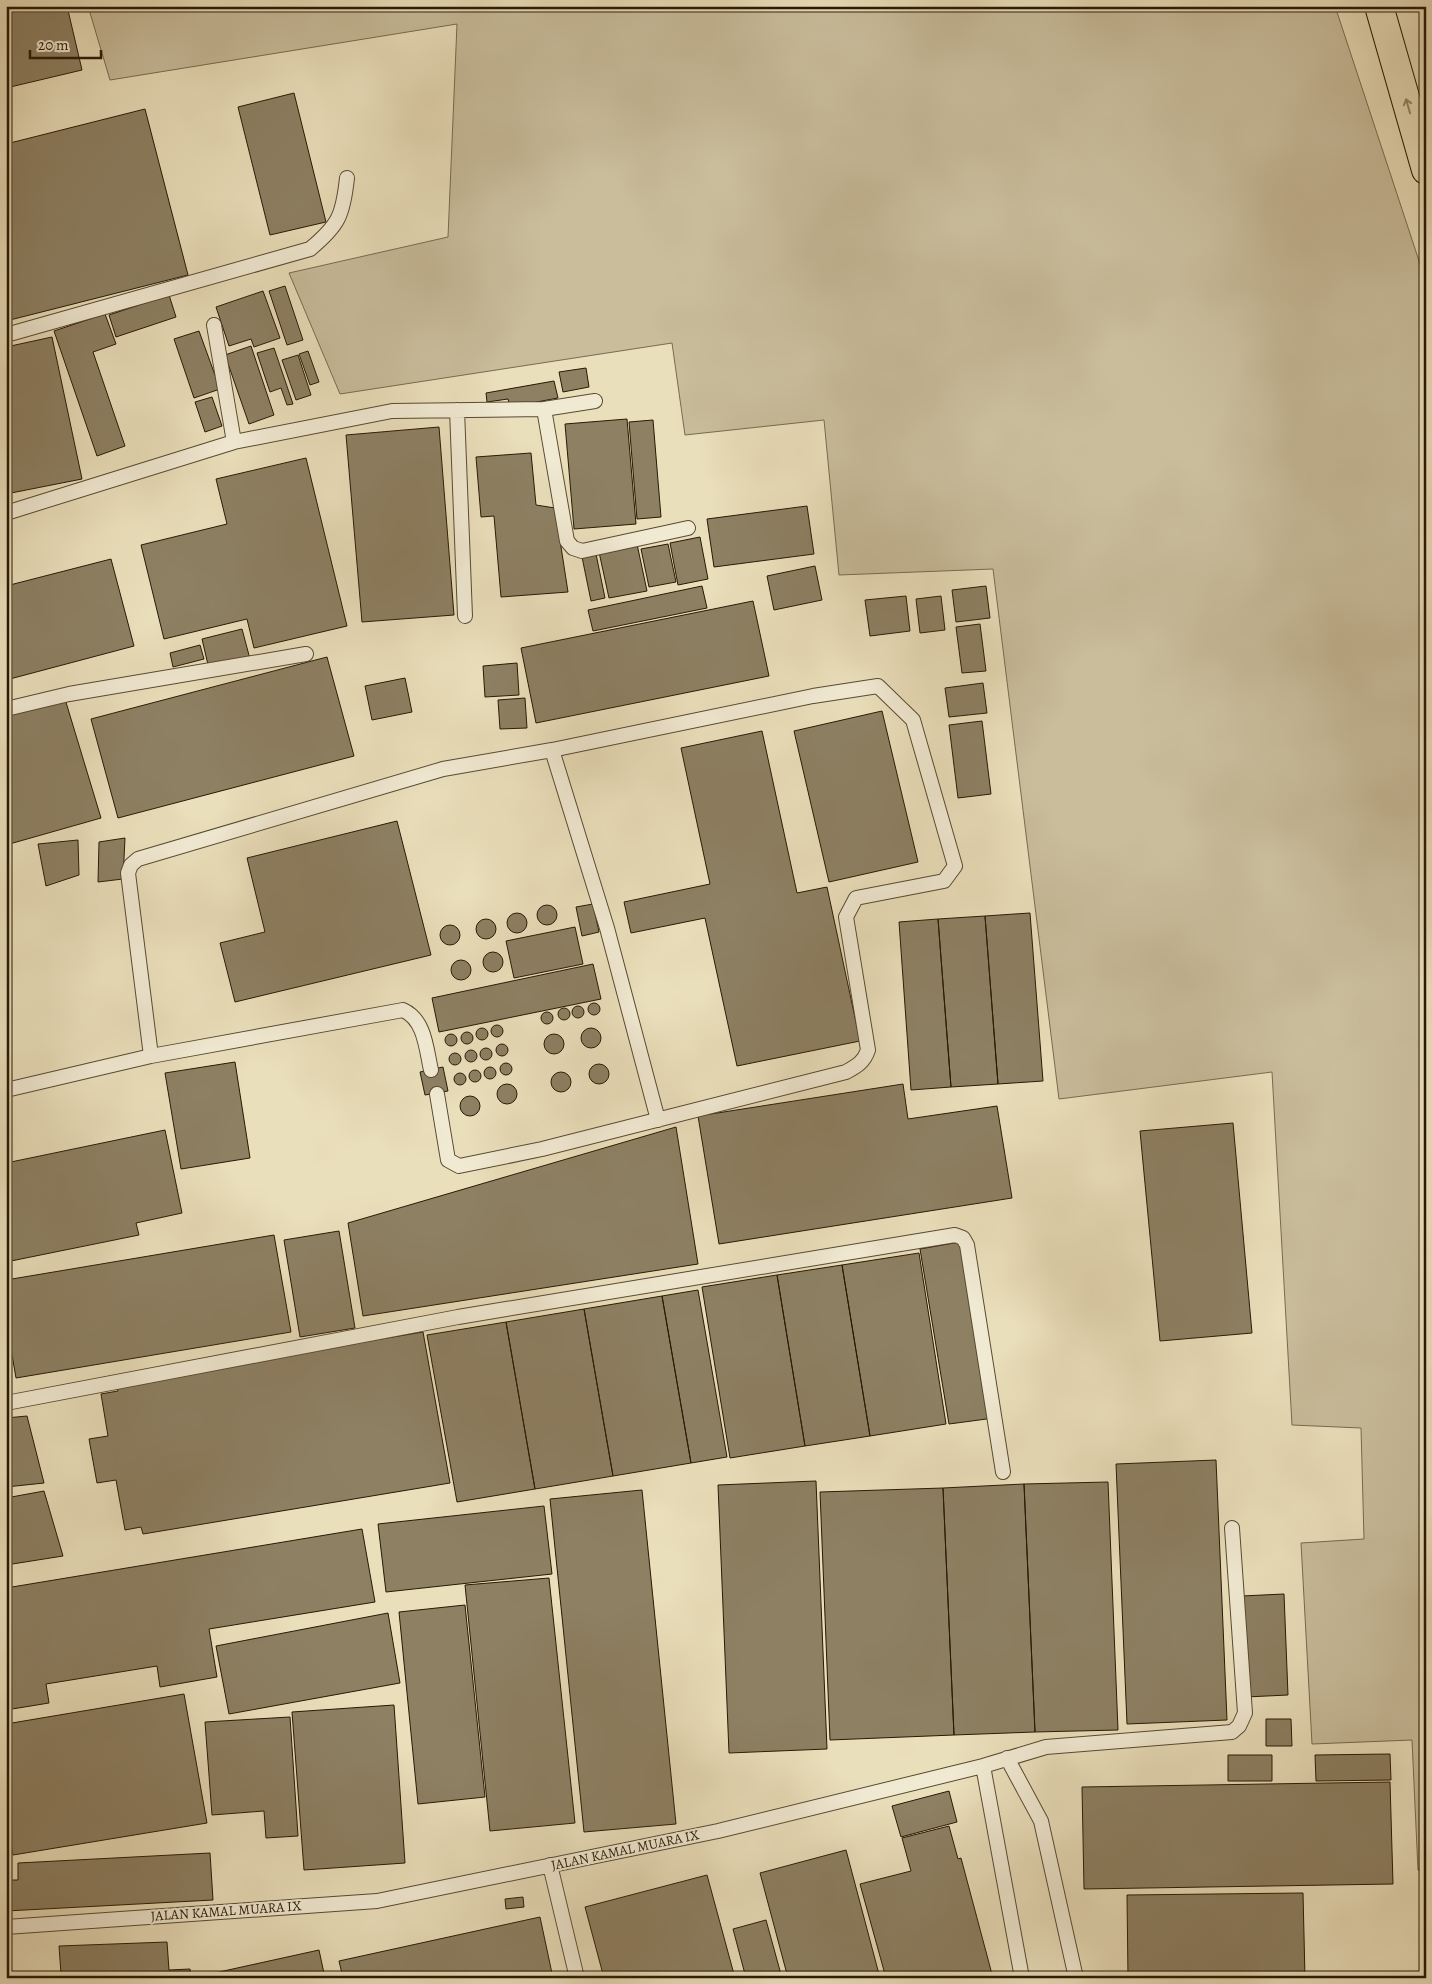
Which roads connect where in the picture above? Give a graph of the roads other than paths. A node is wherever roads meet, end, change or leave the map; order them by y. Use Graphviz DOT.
graph roads {
  1 [pos="1379,6"];
  2 [pos="1426,170"];
  3 [pos="347,178"];
  4 [pos="214,325"];
  5 [pos="6,335"];
  6 [pos="595,401"];
  7 [pos="544,409"];
  8 [pos="457,410"];
  9 [pos="234,442"];
  10 [pos="6,513"];
  11 [pos="688,528"];
  12 [pos="465,616"];
  13 [pos="306,654"];
  14 [pos="6,709"];
  15 [pos="552,750"];
  16 [pos="151,1056"];
  17 [pos="431,1070"];
  18 [pos="6,1090"];
  19 [pos="437,1094"];
  20 [pos="658,1120"];
  21 [pos="6,1403"];
  22 [pos="1003,1472"];
  23 [pos="1232,1528"];
  24 [pos="1007,1758"];
  25 [pos="983,1766"];
  26 [pos="550,1865"];
  27 [pos="6,1927"];
  28 [pos="577,1978"];
  29 [pos="1022,1978"];
  30 [pos="1076,1978"];
  2 -- 1 [label="highway, one-way"];
  3 -- 5 [label="lane"];
  4 -- 9 [label="lane"];
  6 -- 7 [label="lane"];
  7 -- 8 [label="lane"];
  7 -- 11 [label="lane"];
  8 -- 9 [label="lane"];
  8 -- 12 [label="lane"];
  9 -- 10 [label="lane"];
  13 -- 14 [label="lane"];
  15 -- 16 [label="lane"];
  15 -- 20 [label="lane"];
  15 -- 20 [label="lane"];
  16 -- 17 [label="lane"];
  16 -- 18 [label="lane"];
  19 -- 20 [label="lane"];
  21 -- 22 [label="lane"];
  23 -- 24 [label="lane, JALAN KAMAL MUARA IX"];
  24 -- 25 [label="lane, JALAN KAMAL MUARA IX"];
  24 -- 30 [label="lane"];
  25 -- 26 [label="lane, JALAN KAMAL MUARA IX"];
  25 -- 29 [label="lane"];
  26 -- 27 [label="lane, JALAN KAMAL MUARA IX"];
  26 -- 28 [label="lane"];
}
